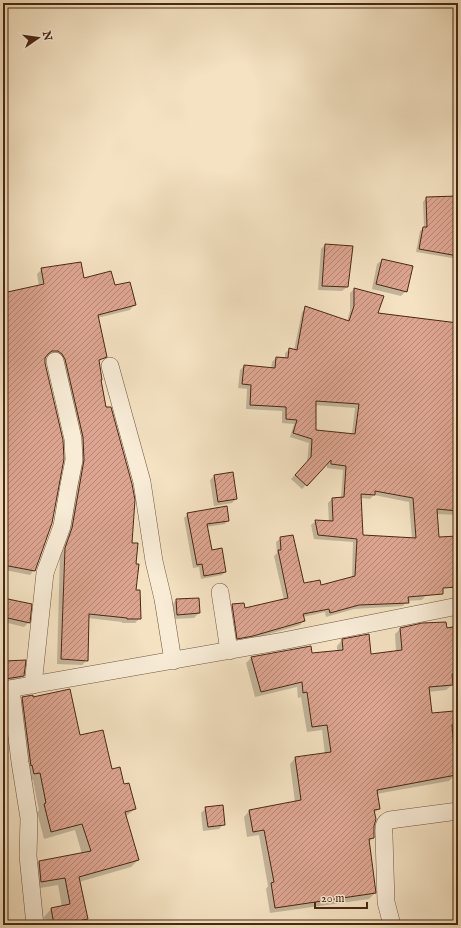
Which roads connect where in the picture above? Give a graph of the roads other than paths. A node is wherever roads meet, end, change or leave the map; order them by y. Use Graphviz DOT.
graph roads {
  1 [pos="55,361"];
  2 [pos="110,366"];
  3 [pos="220,592"];
  4 [pos="458,606"];
  5 [pos="229,651"];
  6 [pos="173,661"];
  7 [pos="33,685"];
  8 [pos="7,689"];
  9 [pos="458,811"];
  10 [pos="35,925"];
  11 [pos="392,925"];
  1 -- 7 [label="street"];
  2 -- 6 [label="street"];
  3 -- 5 [label="street"];
  4 -- 5 [label="street"];
  5 -- 6 [label="street"];
  6 -- 7 [label="street"];
  7 -- 8 [label="street"];
  8 -- 10 [label="street"];
  9 -- 11 [label="street"];
}
